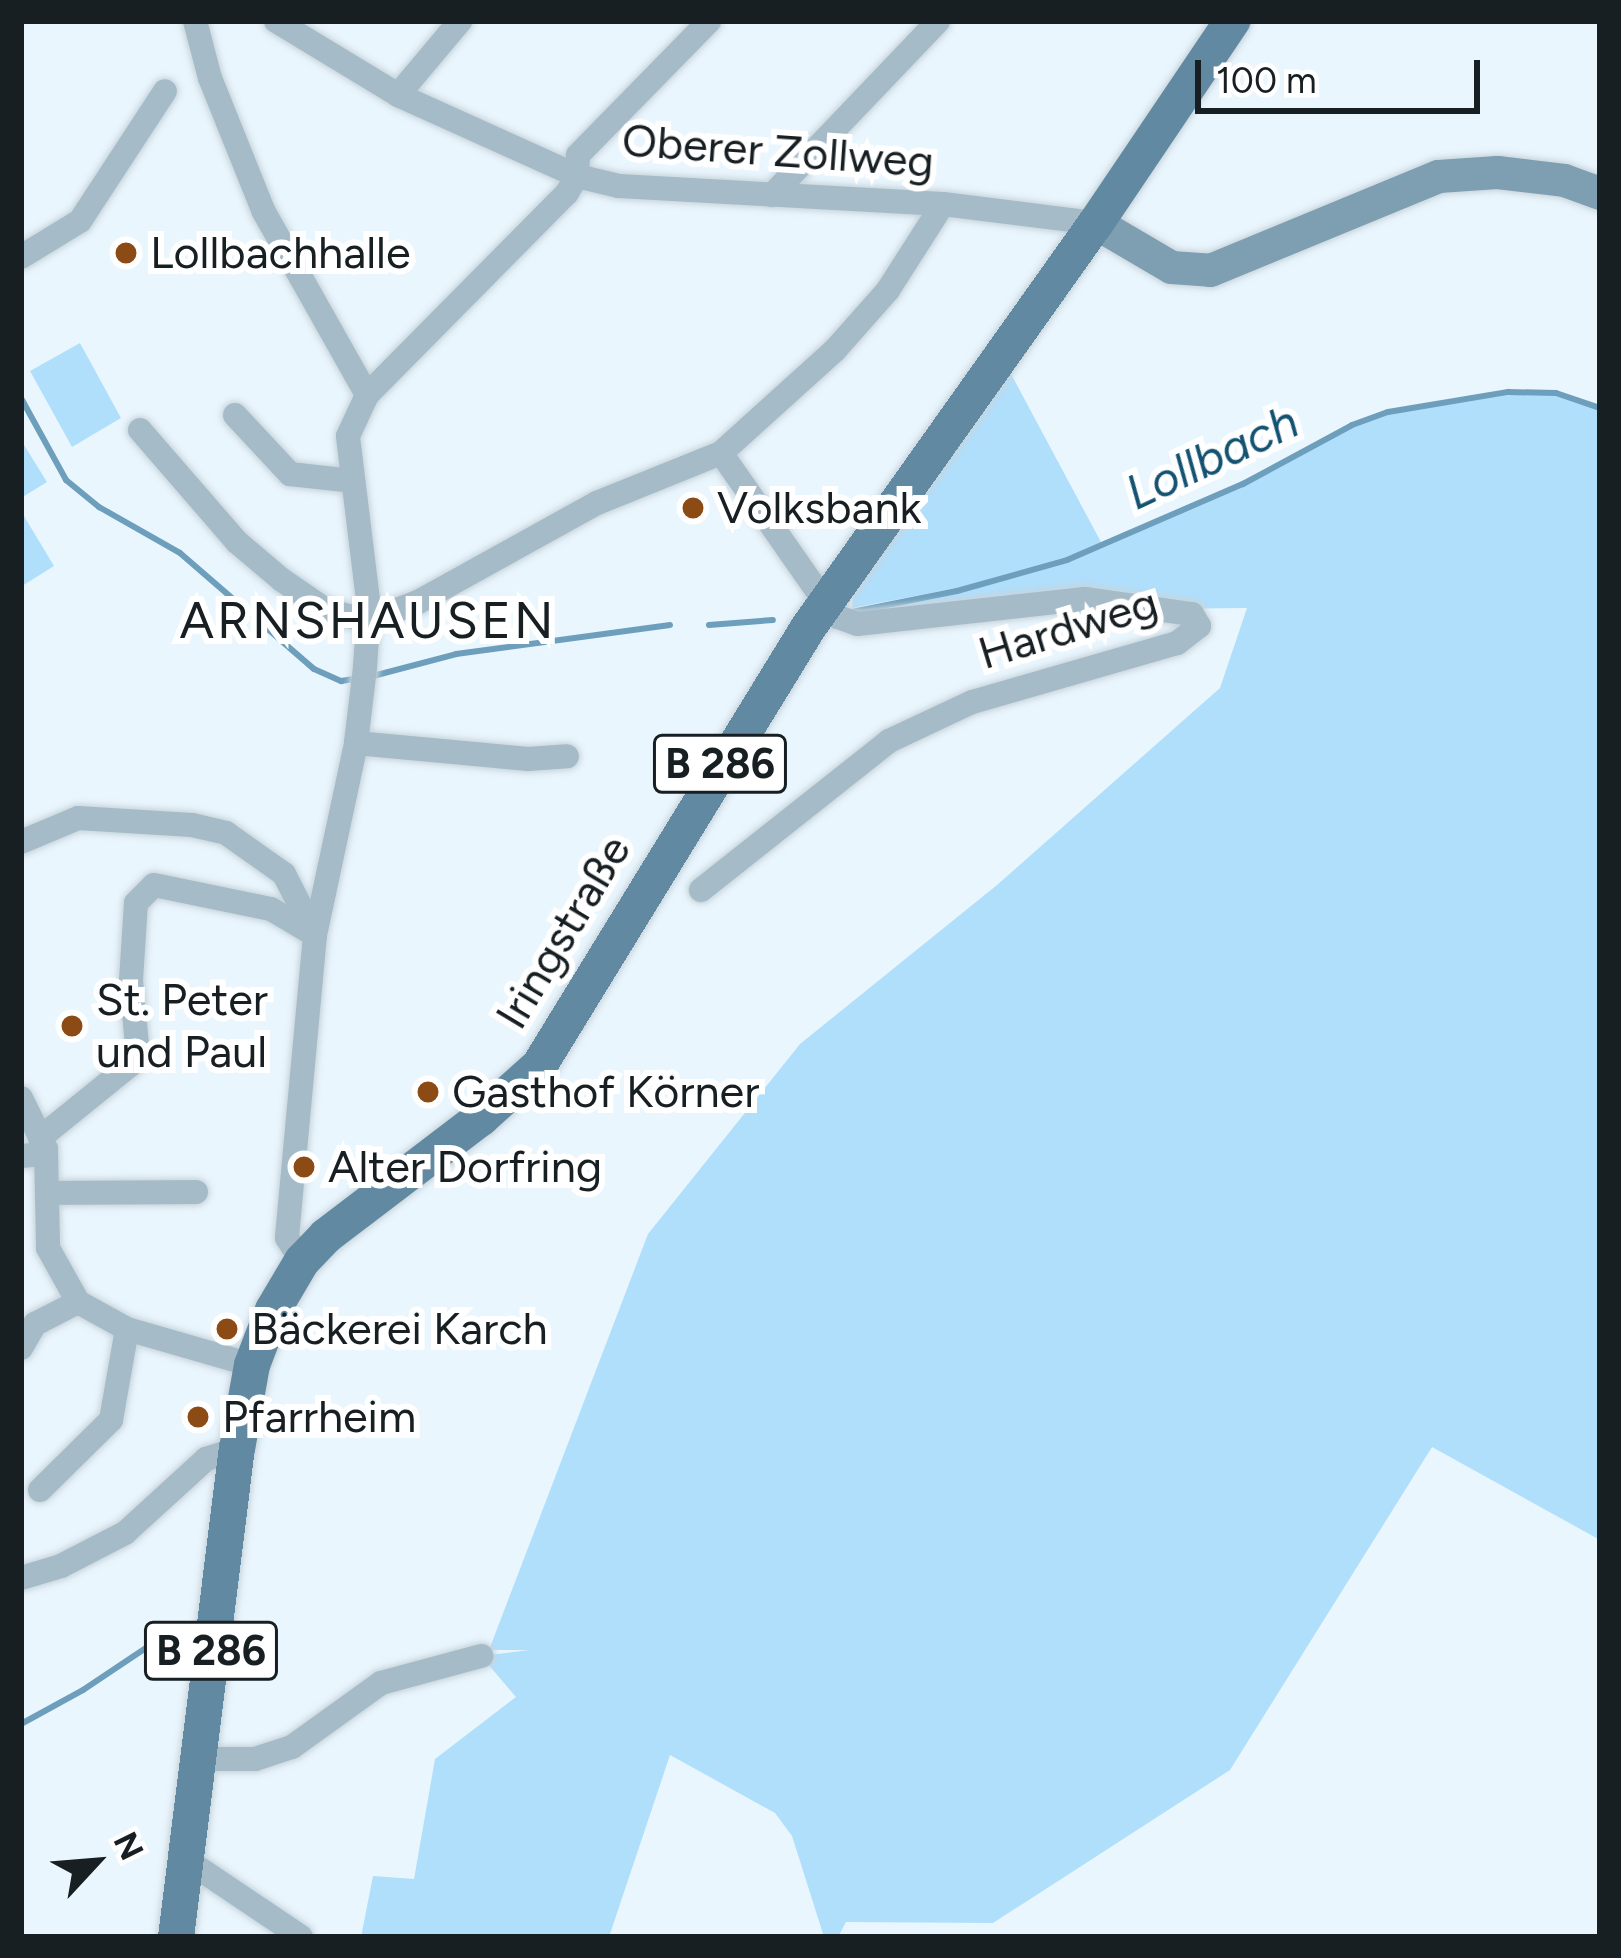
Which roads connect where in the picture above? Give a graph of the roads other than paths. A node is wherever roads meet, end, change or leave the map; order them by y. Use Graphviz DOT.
graph roads {
  1 [pos="195,21"];
  2 [pos="276,21"];
  3 [pos="460,21"];
  4 [pos="709,21"];
  5 [pos="938,21"];
  6 [pos="1232,21"];
  7 [pos="165,91"];
  8 [pos="398,94"];
  9 [pos="577,176"];
  10 [pos="1600,194"];
  11 [pos="772,195"];
  12 [pos="943,204"];
  13 [pos="1096,223"];
  14 [pos="27,247"];
  15 [pos="368,395"];
  16 [pos="235,416"];
  17 [pos="140,430"];
  18 [pos="721,453"];
  19 [pos="352,481"];
  20 [pos="825,602"];
  21 [pos="368,621"];
  22 [pos="356,742"];
  23 [pos="567,756"];
  24 [pos="21,842"];
  25 [pos="701,890"];
  26 [pos="315,934"];
  27 [pos="21,1099"];
  28 [pos="36,1149"];
  29 [pos="196,1192"];
  30 [pos="47,1193"];
  31 [pos="302,1261"];
  32 [pos="77,1302"];
  33 [pos="128,1329"];
  34 [pos="21,1348"];
  35 [pos="252,1365"];
  36 [pos="237,1449"];
  37 [pos="40,1490"];
  38 [pos="21,1578"];
  39 [pos="481,1656"];
  40 [pos="199,1760"];
  41 [pos="188,1861"];
  42 [pos="176,1937"];
  43 [pos="301,1937"];
  1 -- 15 [label="street"];
  2 -- 8 [label="street, Oberer Zollweg"];
  3 -- 8 [label="street"];
  4 -- 9 [label="street"];
  5 -- 11 [label="street"];
  6 -- 13 [label="main road, Iringstraße / B 286"];
  7 -- 14 [label="street"];
  8 -- 9 [label="street, Oberer Zollweg"];
  9 -- 11 [label="street, Oberer Zollweg"];
  9 -- 15 [label="street"];
  10 -- 13 [label="street"];
  11 -- 12 [label="street, Oberer Zollweg"];
  12 -- 13 [label="street, Oberer Zollweg"];
  12 -- 18 [label="street"];
  13 -- 20 [label="main road, Iringstraße / B 286"];
  15 -- 19 [label="street"];
  16 -- 19 [label="street"];
  17 -- 21 [label="street"];
  18 -- 20 [label="street"];
  18 -- 21 [label="street"];
  19 -- 21 [label="street"];
  20 -- 25 [label="street, Hardweg"];
  20 -- 31 [label="main road, Iringstraße / B 286"];
  21 -- 22 [label="street"];
  22 -- 23 [label="street"];
  22 -- 26 [label="street"];
  24 -- 26 [label="street"];
  26 -- 28 [label="street"];
  26 -- 31 [label="street"];
  27 -- 28 [label="street"];
  28 -- 30 [label="street"];
  29 -- 30 [label="street"];
  30 -- 32 [label="street"];
  31 -- 35 [label="main road, Iringstraße / B 286"];
  32 -- 33 [label="street"];
  32 -- 34 [label="street"];
  33 -- 35 [label="street"];
  33 -- 37 [label="street"];
  35 -- 36 [label="main road, B 286"];
  36 -- 38 [label="street"];
  36 -- 40 [label="main road, B 286"];
  39 -- 40 [label="street"];
  40 -- 41 [label="main road, B 286"];
  41 -- 42 [label="main road, B 286"];
  41 -- 43 [label="street"];
}
